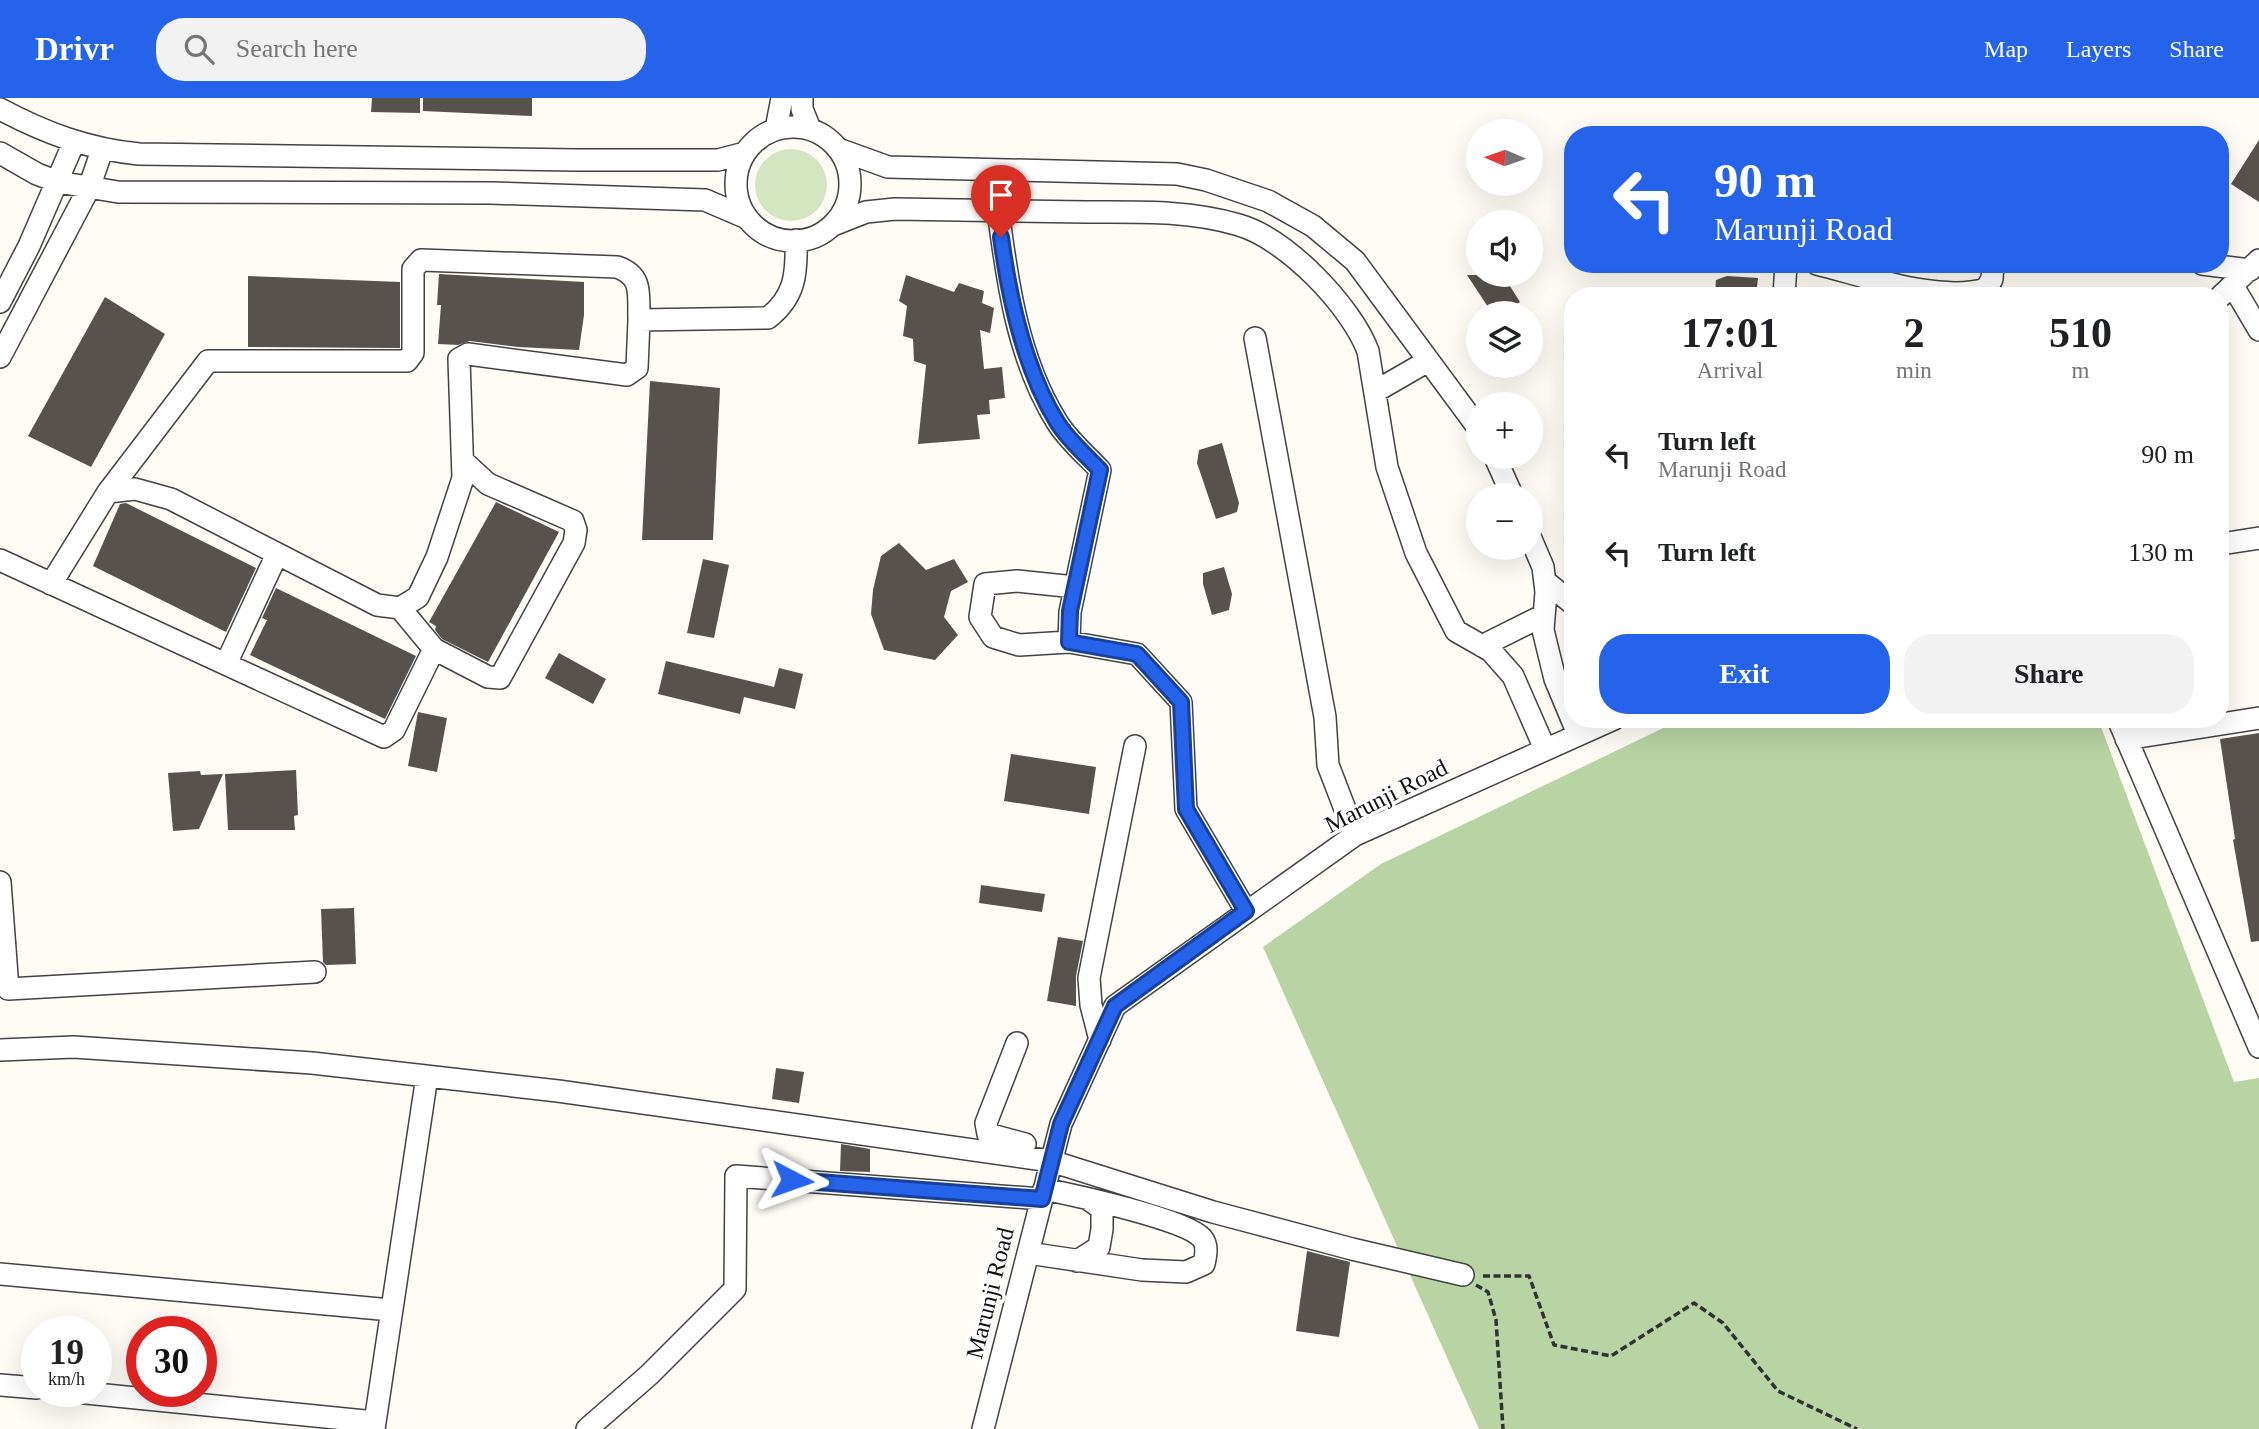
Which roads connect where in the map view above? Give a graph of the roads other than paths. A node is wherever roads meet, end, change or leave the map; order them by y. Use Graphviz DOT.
graph roads {
  1 [pos="782,98"];
  2 [pos="802,98"];
  3 [pos="0,109"];
  4 [pos="776,129"];
  5 [pos="810,129"];
  6 [pos="74,142"];
  7 [pos="838,149"];
  8 [pos="102,150"];
  9 [pos="0,153"];
  10 [pos="745,153"];
  11 [pos="58,182"];
  12 [pos="89,188"];
  13 [pos="998,210"];
  14 [pos="747,218"];
  15 [pos="833,225"];
  16 [pos="796,240"];
  17 [pos="2229,265"];
  18 [pos="2255,265"];
  19 [pos="1855,273"];
  20 [pos="1915,287"];
  21 [pos="2229,289"];
  22 [pos="2229,293"];
  23 [pos="0,302"];
  24 [pos="639,320"];
  25 [pos="2259,330"];
  26 [pos="1255,338"];
  27 [pos="0,357"];
  28 [pos="1428,361"];
  29 [pos="1376,391"];
  30 [pos="1466,412"];
  31 [pos="463,461"];
  32 [pos="108,492"];
  33 [pos="2259,538"];
  34 [pos="2229,543"];
  35 [pos="277,554"];
  36 [pos="0,560"];
  37 [pos="1541,560"];
  38 [pos="1545,581"];
  39 [pos="51,584"];
  40 [pos="1075,587"];
  41 [pos="1564,597"];
  42 [pos="400,608"];
  43 [pos="1544,615"];
  44 [pos="1069,642"];
  45 [pos="1482,646"];
  46 [pos="433,649"];
  47 [pos="226,664"];
  48 [pos="1564,701"];
  49 [pos="2259,718"];
  50 [pos="2229,723"];
  51 [pos="1575,728"];
  52 [pos="1592,728"];
  53 [pos="2122,728"];
  54 [pos="2196,728"];
  55 [pos="1578,734"];
  56 [pos="2126,739"];
  57 [pos="1135,746"];
  58 [pos="1545,749"];
  59 [pos="1355,835"];
  60 [pos="0,882"];
  61 [pos="1246,911"];
  62 [pos="315,972"];
  63 [pos="1100,1040"];
  64 [pos="1017,1043"];
  65 [pos="2259,1047"];
  66 [pos="0,1050"];
  67 [pos="427,1076"];
  68 [pos="1053,1155"];
  69 [pos="1043,1194"];
  70 [pos="1088,1199"];
  71 [pos="1028,1253"];
  72 [pos="1077,1261"];
  73 [pos="0,1274"];
  74 [pos="1463,1275"];
  75 [pos="391,1310"];
  76 [pos="0,1385"];
  77 [pos="21,1387"];
  78 [pos="112,1396"];
  79 [pos="374,1425"];
  80 [pos="587,1429"];
  81 [pos="983,1429"];
  1 -- 4 [label="street"];
  2 -- 5 [label="street"];
  3 -- 6 [label="street"];
  4 -- 5 [label="street"];
  4 -- 10 [label="street"];
  5 -- 7 [label="street"];
  6 -- 8 [label="street"];
  6 -- 11 [label="street"];
  7 -- 15 [label="street"];
  7 -- 28 [label="street"];
  8 -- 10 [label="street"];
  8 -- 12 [label="street"];
  9 -- 11 [label="street"];
  10 -- 14 [label="street"];
  11 -- 12 [label="street"];
  11 -- 23 [label="street"];
  12 -- 14 [label="street"];
  12 -- 27 [label="street"];
  13 -- 15 [label="street"];
  13 -- 29 [label="street"];
  13 -- 40 [label="street"];
  14 -- 16 [label="street"];
  15 -- 16 [label="street"];
  16 -- 24 [label="street"];
  17 -- 18 [label="street"];
  18 -- 21 [label="street"];
  19 -- 20 [label="street"];
  22 -- 25 [label="street"];
  24 -- 31 [label="street"];
  24 -- 32 [label="street"];
  26 -- 59 [label="street"];
  28 -- 29 [label="street"];
  28 -- 30 [label="street"];
  29 -- 45 [label="street"];
  31 -- 42 [label="street"];
  31 -- 46 [label="street"];
  32 -- 35 [label="street"];
  32 -- 39 [label="street"];
  33 -- 34 [label="street"];
  35 -- 42 [label="street"];
  35 -- 47 [label="street"];
  36 -- 39 [label="street"];
  37 -- 38 [label="street"];
  38 -- 41 [label="street"];
  38 -- 43 [label="street"];
  39 -- 47 [label="street"];
  40 -- 44 [label="street"];
  40 -- 44 [label="street"];
  42 -- 46 [label="street"];
  43 -- 45 [label="street"];
  43 -- 48 [label="street"];
  44 -- 61 [label="street"];
  45 -- 58 [label="street"];
  46 -- 47 [label="street"];
  49 -- 50 [label="street"];
  51 -- 55 [label="street"];
  52 -- 55 [label="street, Marunji Road"];
  53 -- 56 [label="street"];
  54 -- 56 [label="street"];
  55 -- 58 [label="street, Marunji Road"];
  56 -- 65 [label="street"];
  57 -- 63 [label="street"];
  58 -- 59 [label="street, Marunji Road"];
  59 -- 61 [label="street, Marunji Road"];
  60 -- 62 [label="street"];
  61 -- 63 [label="street, Marunji Road"];
  63 -- 68 [label="street, Marunji Road"];
  64 -- 68 [label="street"];
  66 -- 67 [label="street"];
  67 -- 68 [label="street"];
  67 -- 75 [label="street"];
  68 -- 69 [label="street, Marunji Road"];
  68 -- 74 [label="street"];
  69 -- 70 [label="street"];
  69 -- 71 [label="street, Marunji Road"];
  69 -- 80 [label="street"];
  70 -- 72 [label="street"];
  70 -- 72 [label="street"];
  71 -- 72 [label="street"];
  71 -- 81 [label="street, Marunji Road"];
  73 -- 75 [label="street"];
  75 -- 79 [label="street"];
  76 -- 77 [label="street"];
  78 -- 79 [label="street"];
}
